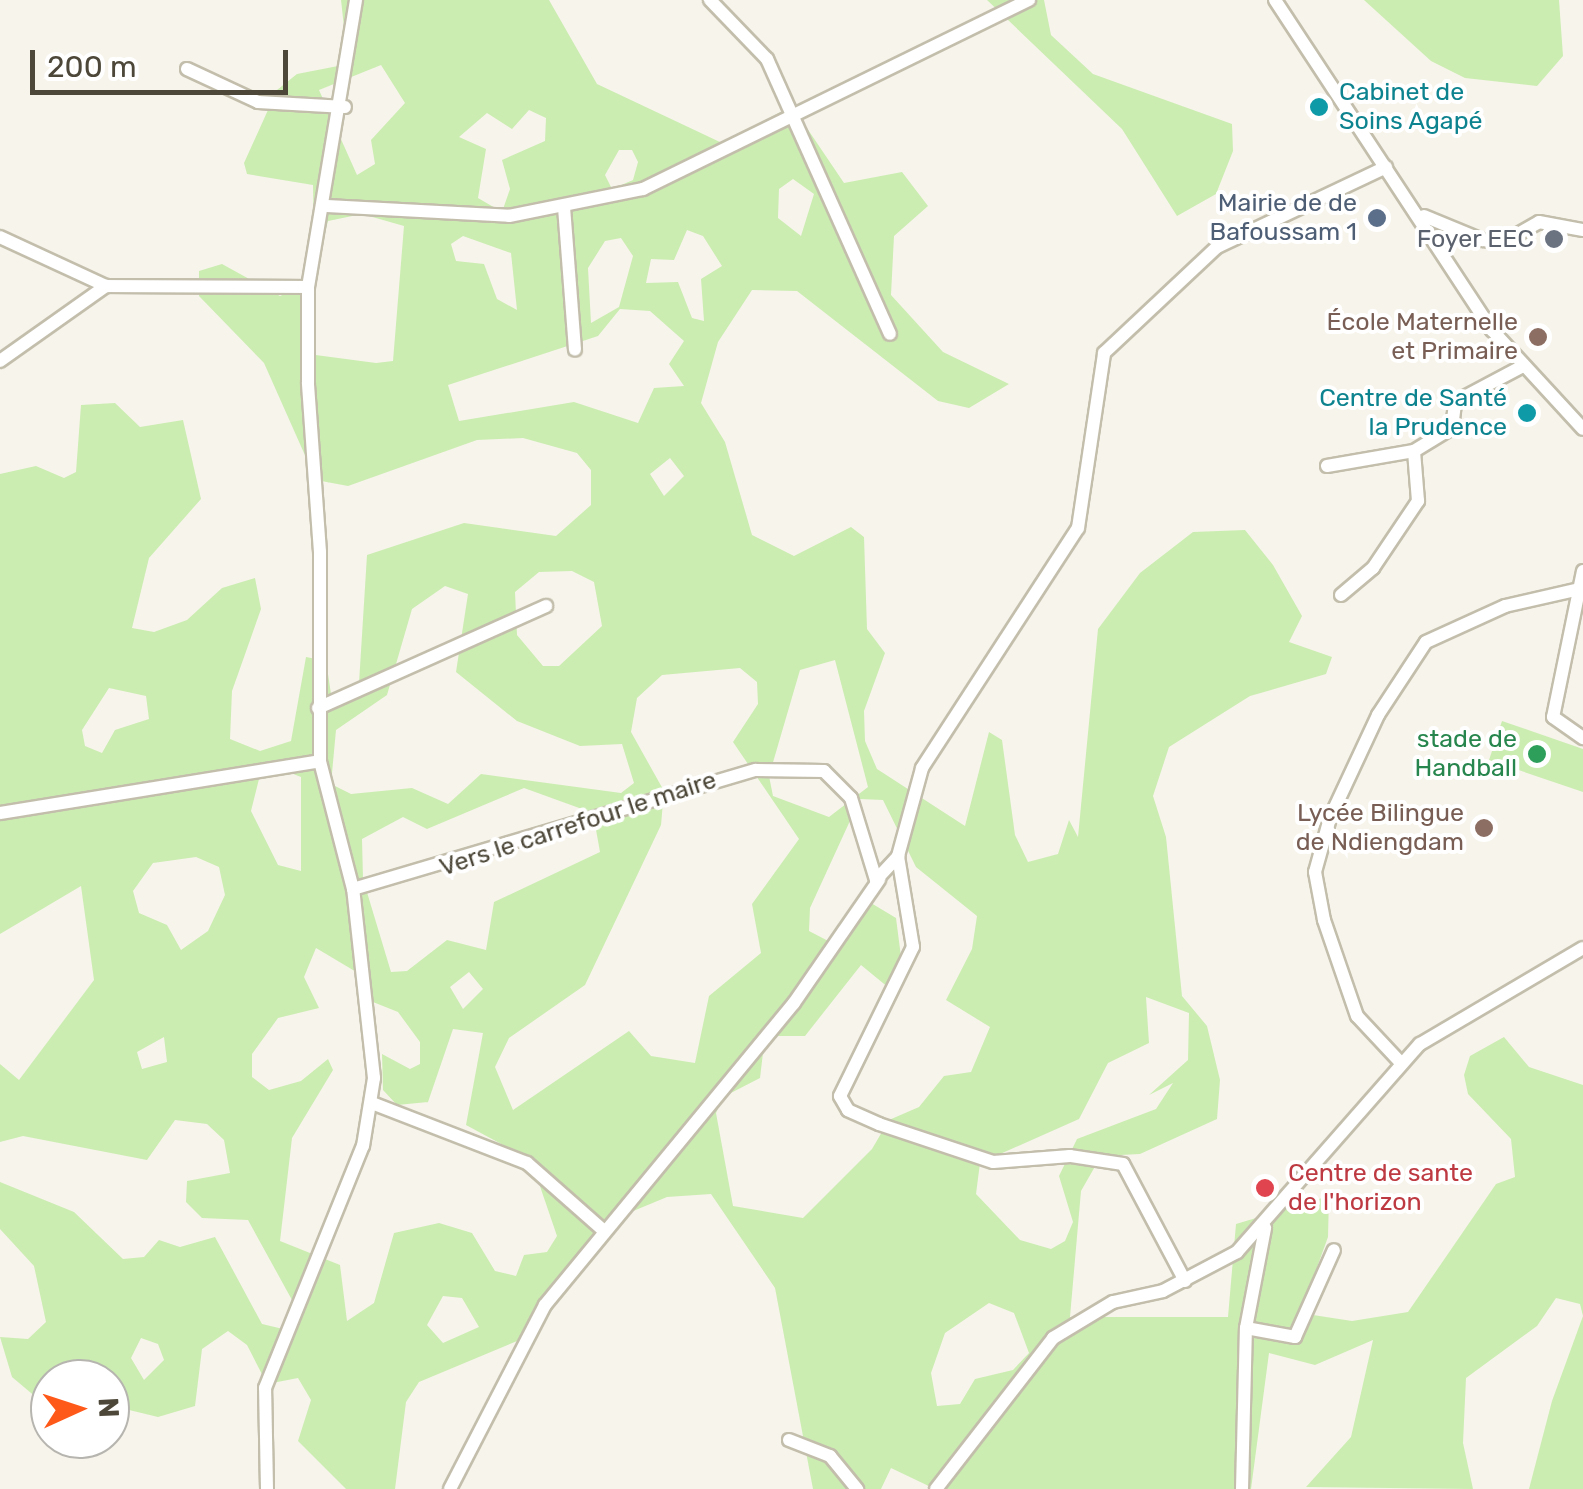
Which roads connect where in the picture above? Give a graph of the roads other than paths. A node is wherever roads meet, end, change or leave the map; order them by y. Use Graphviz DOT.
graph roads {
  1 [pos="356,0"];
  2 [pos="710,0"];
  3 [pos="1029,0"];
  4 [pos="1275,0"];
  5 [pos="188,69"];
  6 [pos="344,107"];
  7 [pos="791,113"];
  8 [pos="1386,168"];
  9 [pos="328,206"];
  10 [pos="564,208"];
  11 [pos="1422,215"];
  12 [pos="1583,230"];
  13 [pos="0,237"];
  14 [pos="106,286"];
  15 [pos="308,287"];
  16 [pos="890,334"];
  17 [pos="575,350"];
  18 [pos="0,361"];
  19 [pos="1521,367"];
  20 [pos="1583,428"];
  21 [pos="1414,451"];
  22 [pos="1328,466"];
  23 [pos="1583,571"];
  24 [pos="1580,589"];
  25 [pos="1341,595"];
  26 [pos="546,606"];
  27 [pos="318,708"];
  28 [pos="1583,738"];
  29 [pos="320,761"];
  30 [pos="0,813"];
  31 [pos="898,856"];
  32 [pos="879,880"];
  33 [pos="353,890"];
  34 [pos="1583,948"];
  35 [pos="1401,1063"];
  36 [pos="372,1103"];
  37 [pos="1265,1228"];
  38 [pos="603,1230"];
  39 [pos="1334,1250"];
  40 [pos="1186,1281"];
  41 [pos="1246,1328"];
  42 [pos="789,1440"];
  43 [pos="267,1489"];
  44 [pos="450,1489"];
  45 [pos="857,1489"];
  46 [pos="936,1489"];
  47 [pos="1242,1489"];
  1 -- 6 [label="street"];
  2 -- 7 [label="street"];
  3 -- 7 [label="street"];
  4 -- 8 [label="street"];
  5 -- 6 [label="street"];
  6 -- 9 [label="street"];
  7 -- 10 [label="street"];
  7 -- 16 [label="street"];
  8 -- 11 [label="street"];
  8 -- 31 [label="street"];
  9 -- 10 [label="street"];
  9 -- 15 [label="street"];
  10 -- 17 [label="street"];
  11 -- 12 [label="street"];
  11 -- 19 [label="street"];
  13 -- 14 [label="street"];
  14 -- 15 [label="street"];
  14 -- 18 [label="street"];
  15 -- 27 [label="street"];
  19 -- 20 [label="street"];
  19 -- 21 [label="street"];
  21 -- 22 [label="street"];
  21 -- 25 [label="street"];
  23 -- 24 [label="street"];
  24 -- 28 [label="street"];
  24 -- 35 [label="street"];
  26 -- 27 [label="street"];
  27 -- 29 [label="street"];
  29 -- 30 [label="street"];
  29 -- 33 [label="street"];
  31 -- 32 [label="street"];
  31 -- 40 [label="street"];
  32 -- 33 [label="street, Vers le carrefour le maire"];
  32 -- 38 [label="street"];
  33 -- 36 [label="street"];
  34 -- 35 [label="street"];
  35 -- 37 [label="street"];
  36 -- 38 [label="street"];
  36 -- 43 [label="street"];
  37 -- 40 [label="street"];
  37 -- 41 [label="street"];
  38 -- 44 [label="street"];
  39 -- 41 [label="street"];
  40 -- 46 [label="street"];
  41 -- 47 [label="street"];
  42 -- 45 [label="street"];
}
